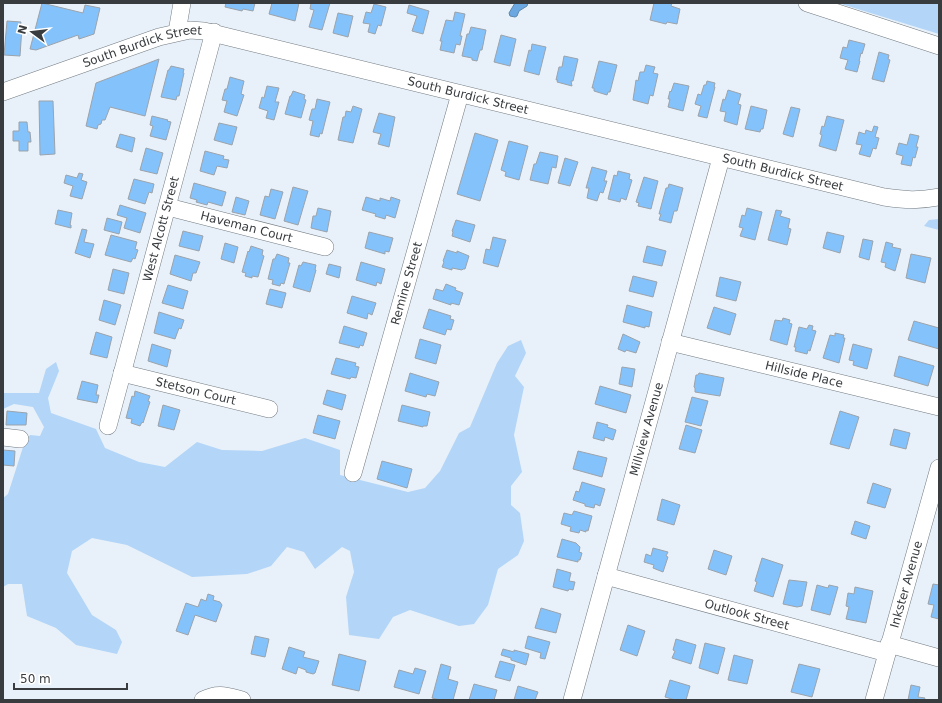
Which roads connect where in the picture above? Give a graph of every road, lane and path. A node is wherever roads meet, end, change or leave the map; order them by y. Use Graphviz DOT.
graph roads {
  1 [pos="182,3"];
  2 [pos="808,3"];
  3 [pos="177,32"];
  4 [pos="214,32"];
  5 [pos="939,46"];
  6 [pos="3,92"];
  7 [pos="460,94"];
  8 [pos="720,158"];
  9 [pos="939,197"];
  10 [pos="168,207"];
  11 [pos="325,247"];
  12 [pos="670,342"];
  13 [pos="122,373"];
  14 [pos="939,408"];
  15 [pos="269,409"];
  16 [pos="108,426"];
  17 [pos="939,468"];
  18 [pos="353,473"];
  19 [pos="606,576"];
  20 [pos="888,649"];
  21 [pos="939,658"];
  22 [pos="205,699"];
  23 [pos="242,700"];
  24 [pos="572,700"];
  25 [pos="874,700"];
  1 -- 3 [label="street"];
  2 -- 5 [label="street"];
  3 -- 4 [label="street, South Burdick Street"];
  3 -- 6 [label="street, South Burdick Street"];
  4 -- 7 [label="street, South Burdick Street"];
  4 -- 10 [label="street, West Alcott Street"];
  7 -- 8 [label="street, South Burdick Street"];
  7 -- 18 [label="street, Remine Street"];
  8 -- 9 [label="street, South Burdick Street"];
  8 -- 12 [label="street, Millview Avenue"];
  10 -- 11 [label="street, Haveman Court"];
  10 -- 13 [label="street, West Alcott Street"];
  12 -- 14 [label="street, Hillside Place"];
  12 -- 19 [label="street, Millview Avenue"];
  13 -- 15 [label="street, Stetson Court"];
  13 -- 16 [label="street, West Alcott Street"];
  17 -- 20 [label="street, Inkster Avenue"];
  19 -- 20 [label="street, Outlook Street"];
  19 -- 24 [label="street, Millview Avenue"];
  20 -- 21 [label="street, Outlook Street"];
  20 -- 25 [label="street, Inkster Avenue"];
  22 -- 23 [label="street"];
}
